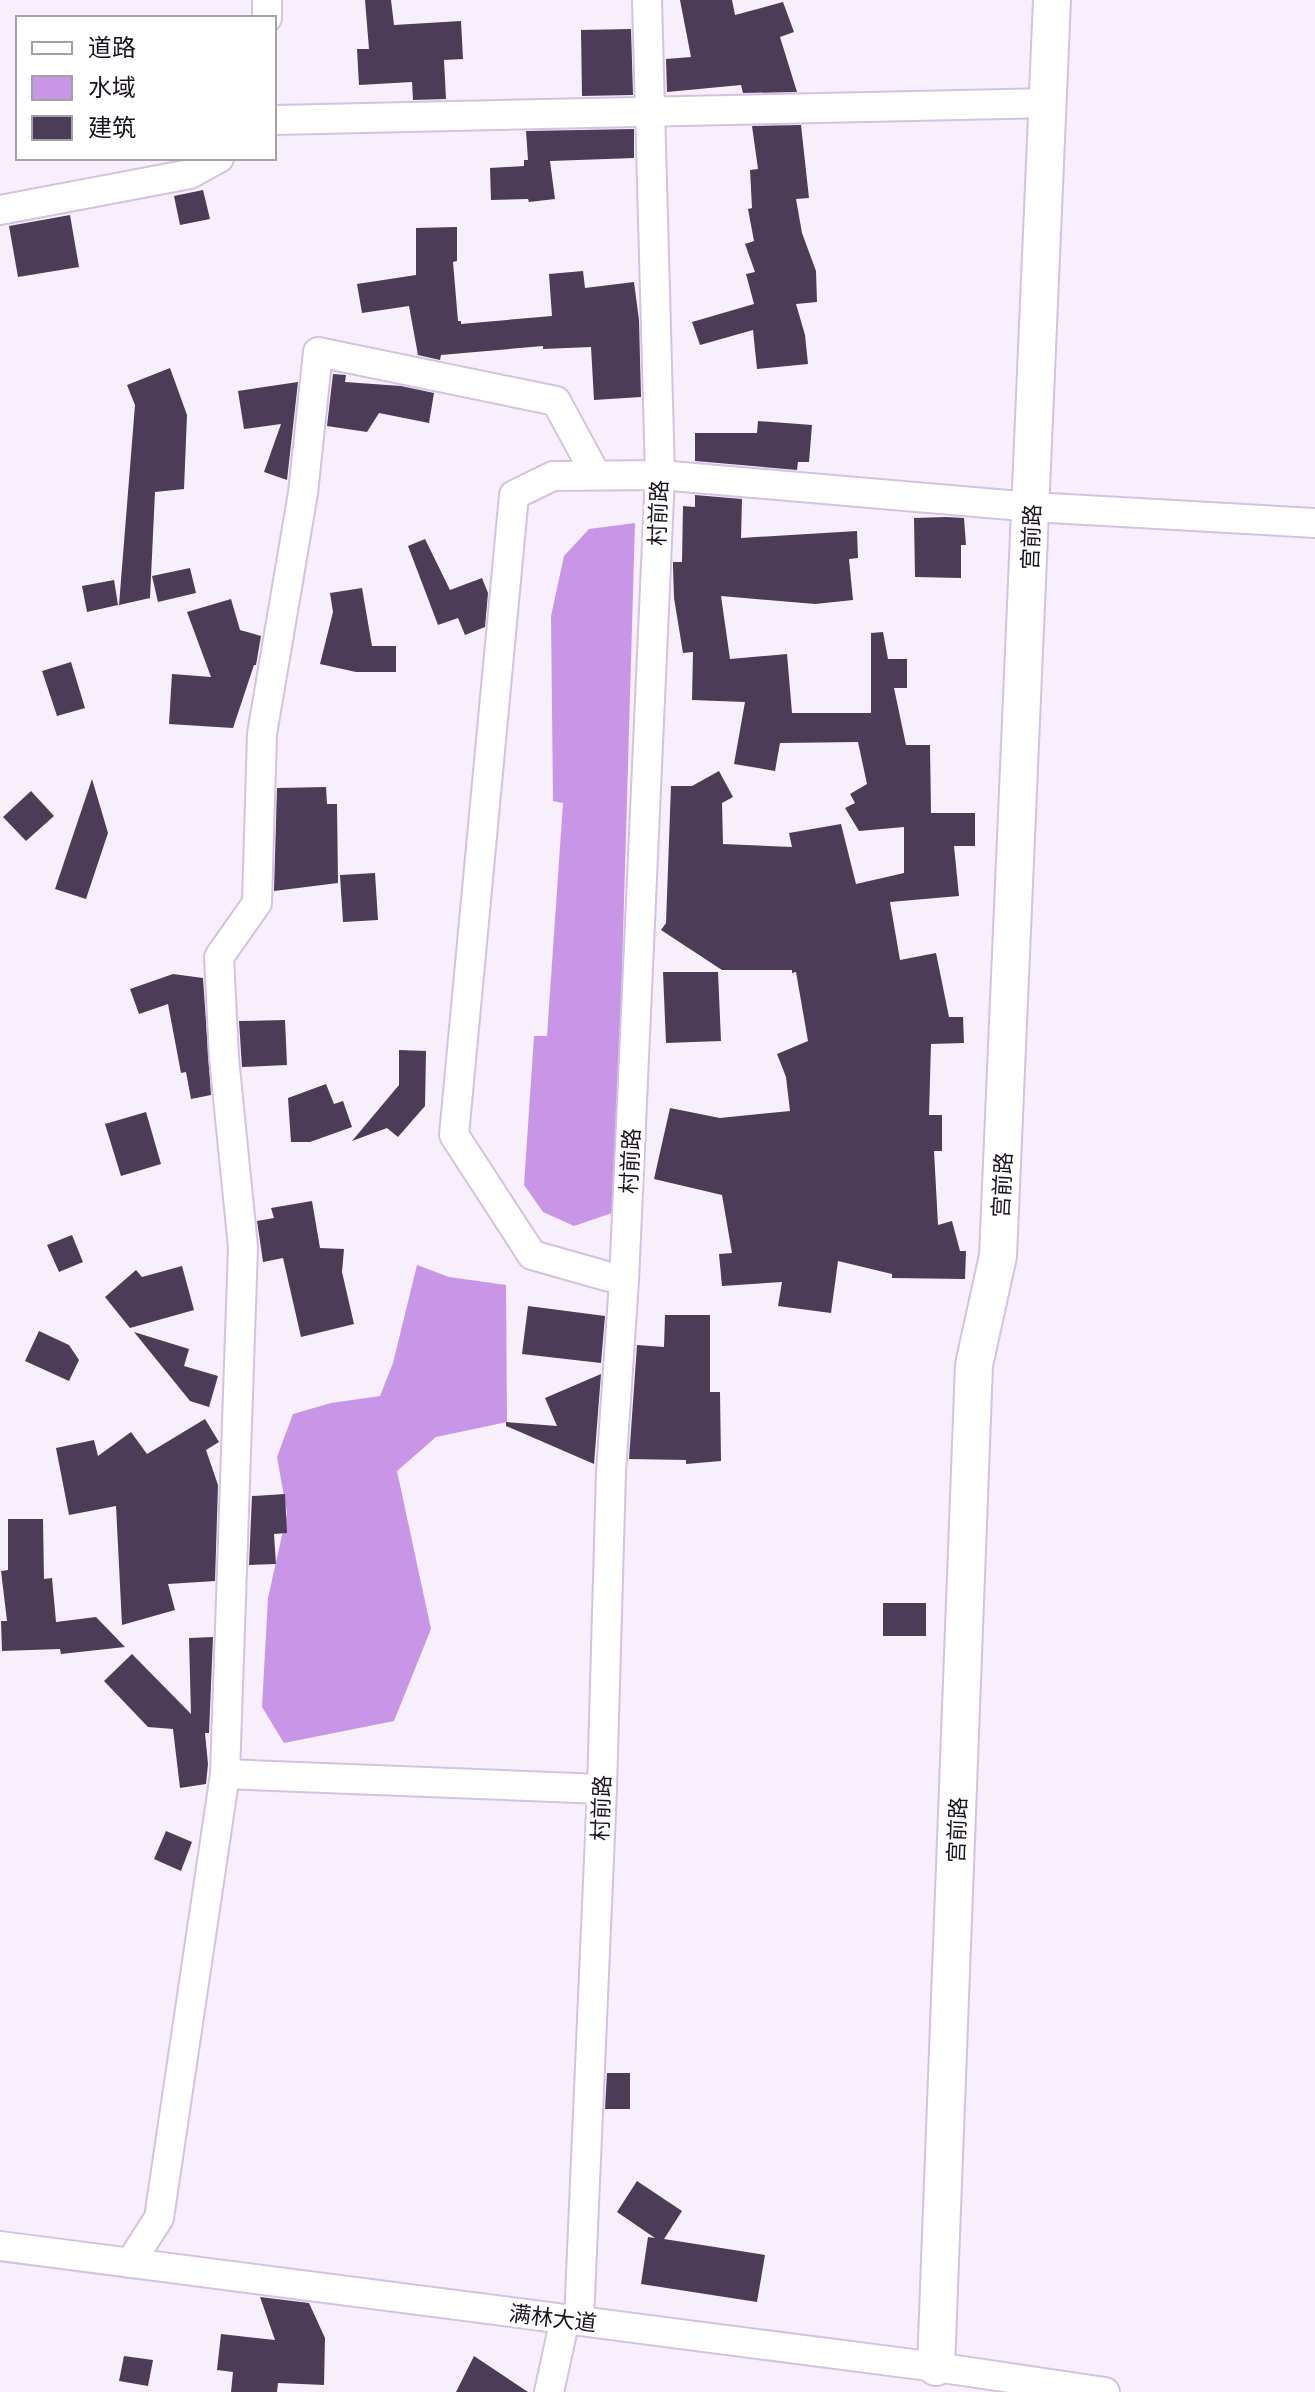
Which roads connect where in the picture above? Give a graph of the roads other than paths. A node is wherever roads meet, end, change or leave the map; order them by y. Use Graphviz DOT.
graph roads {
  1 [pos="647,0"];
  2 [pos="1052,0"];
  3 [pos="1048,103"];
  4 [pos="650,112"];
  5 [pos="276,120"];
  6 [pos="215,160"];
  7 [pos="0,210"];
  8 [pos="596,475"];
  9 [pos="660,475"];
  10 [pos="1032,507"];
  11 [pos="1315,523"];
  12 [pos="624,1281"];
  13 [pos="225,1774"];
  14 [pos="602,1789"];
  15 [pos="0,2246"];
  16 [pos="130,2263"];
  17 [pos="572,2320"];
  18 [pos="936,2367"];
  19 [pos="549,2392"];
  20 [pos="1105,2392"];
  1 -- 4 [label="street, 村前路"];
  2 -- 3 [label="street, 宫前路"];
  3 -- 4 [label="street"];
  3 -- 10 [label="street, 宫前路"];
  4 -- 5 [label="street"];
  4 -- 9 [label="street, 村前路"];
  6 -- 7 [label="street"];
  8 -- 9 [label="street"];
  8 -- 12 [label="street"];
  8 -- 13 [label="street"];
  9 -- 10 [label="street"];
  9 -- 12 [label="street, 村前路"];
  10 -- 11 [label="street"];
  10 -- 18 [label="street, 宫前路"];
  12 -- 14 [label="street, 村前路"];
  13 -- 14 [label="street"];
  13 -- 16 [label="street"];
  14 -- 17 [label="street, 村前路"];
  15 -- 16 [label="street, 满林大道"];
  16 -- 17 [label="street, 满林大道"];
  17 -- 18 [label="street, 满林大道"];
  17 -- 19 [label="street, 村前路"];
  18 -- 20 [label="street, 满林大道"];
}
